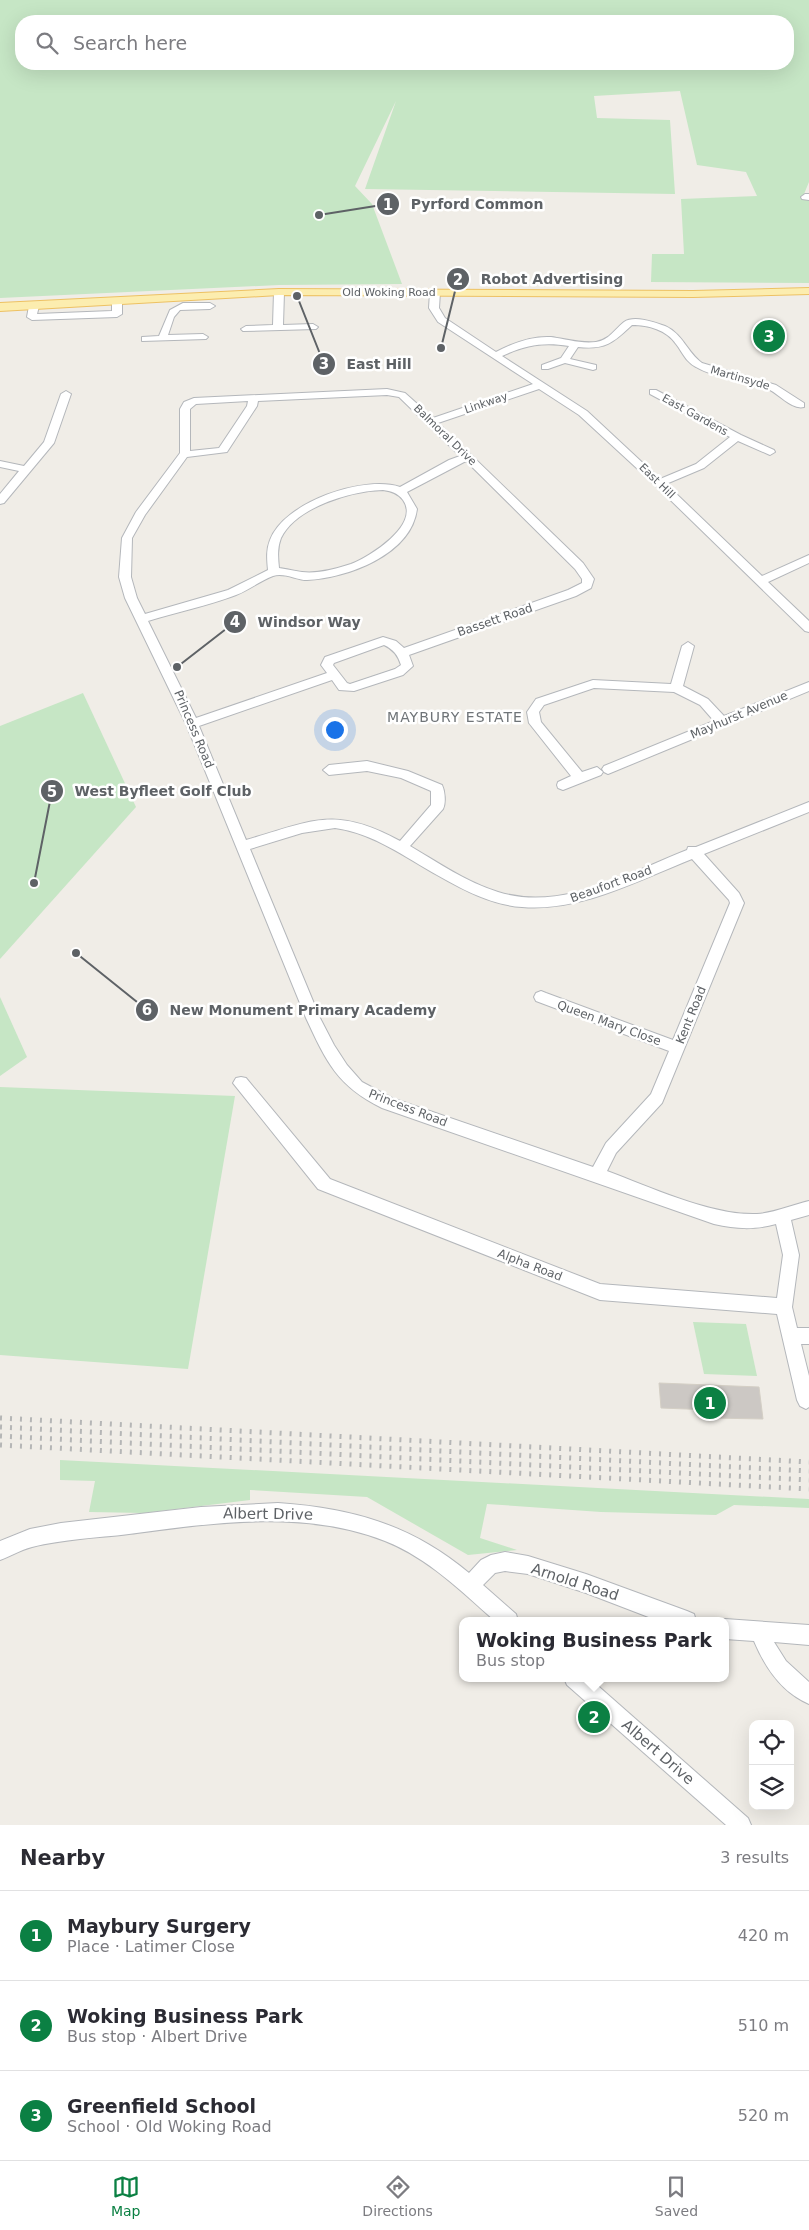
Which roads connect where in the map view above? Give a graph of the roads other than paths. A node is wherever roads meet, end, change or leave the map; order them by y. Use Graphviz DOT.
graph roads {
  1 [pos="809,291"];
  2 [pos="279,292"];
  3 [pos="435,292"];
  4 [pos="189,300"];
  5 [pos="210,306"];
  6 [pos="0,307"];
  7 [pos="278,327"];
  8 [pos="313,327"];
  9 [pos="246,330"];
  10 [pos="163,337"];
  11 [pos="202,337"];
  12 [pos="145,339"];
  13 [pos="575,344"];
  14 [pos="495,356"];
  15 [pos="564,360"];
  16 [pos="545,367"];
  17 [pos="594,367"];
  18 [pos="540,385"];
  19 [pos="653,392"];
  20 [pos="66,394"];
  21 [pos="253,398"];
  22 [pos="800,405"];
  23 [pos="432,422"];
  24 [pos="737,438"];
  25 [pos="770,452"];
  26 [pos="184,455"];
  27 [pos="468,456"];
  28 [pos="0,464"];
  29 [pos="28,470"];
  30 [pos="659,483"];
  31 [pos="401,491"];
  32 [pos="0,501"];
  33 [pos="809,559"];
  34 [pos="274,571"];
  35 [pos="761,582"];
  36 [pos="587,585"];
  37 [pos="142,619"];
  38 [pos="809,628"];
  39 [pos="688,646"];
  40 [pos="403,653"];
  41 [pos="334,675"];
  42 [pos="809,686"];
  43 [pos="676,688"];
  44 [pos="721,721"];
  45 [pos="192,724"];
  46 [pos="669,745"];
  47 [pos="329,770"];
  48 [pos="580,778"];
  49 [pos="563,785"];
  50 [pos="809,807"];
  51 [pos="243,846"];
  52 [pos="401,848"];
  53 [pos="693,851"];
  54 [pos="541,998"];
  55 [pos="678,1048"];
  56 [pos="241,1083"];
  57 [pos="597,1175"];
  58 [pos="809,1208"];
  59 [pos="782,1217"];
  60 [pos="784,1307"];
  61 [pos="790,1336"];
  62 [pos="809,1336"];
  63 [pos="806,1400"];
  64 [pos="0,1551"];
  65 [pos="470,1587"];
  66 [pos="504,1617"];
  67 [pos="676,1617"];
  68 [pos="729,1629"];
  69 [pos="760,1633"];
  70 [pos="809,1635"];
  71 [pos="579,1682"];
  72 [pos="809,1694"];
  73 [pos="741,1825"];
  1 -- 3 [label="main road, Old Woking Road"];
  2 -- 3 [label="main road, Old Woking Road"];
  2 -- 4 [label="main road, Old Woking Road"];
  2 -- 7 [label="street"];
  3 -- 14 [label="street, East Hill"];
  4 -- 5 [label="street"];
  4 -- 6 [label="main road, Old Woking Road"];
  4 -- 10 [label="street"];
  7 -- 8 [label="street"];
  7 -- 9 [label="street"];
  10 -- 11 [label="street"];
  10 -- 12 [label="street"];
  13 -- 14 [label="street, Martinsyde"];
  13 -- 15 [label="street"];
  13 -- 22 [label="street, Martinsyde"];
  14 -- 18 [label="street, East Hill"];
  15 -- 16 [label="street"];
  15 -- 17 [label="street"];
  18 -- 23 [label="street, Linkway"];
  18 -- 30 [label="street, East Hill"];
  19 -- 24 [label="street, East Gardens"];
  20 -- 29 [label="street"];
  21 -- 23 [label="street, Balmoral Drive"];
  21 -- 26 [label="street"];
  21 -- 26 [label="street, Balmoral Drive"];
  23 -- 27 [label="street, Balmoral Drive"];
  24 -- 25 [label="street, East Gardens"];
  24 -- 30 [label="street, East Gardens"];
  26 -- 37 [label="street"];
  27 -- 31 [label="street"];
  27 -- 36 [label="street, Balmoral Drive"];
  28 -- 29 [label="street"];
  29 -- 32 [label="street"];
  30 -- 35 [label="street, East Hill"];
  31 -- 34 [label="street"];
  31 -- 34 [label="street"];
  33 -- 35 [label="street"];
  34 -- 37 [label="street"];
  35 -- 38 [label="street, East Hill"];
  36 -- 40 [label="street, Bassett Road"];
  37 -- 45 [label="street, Princess Road"];
  39 -- 43 [label="street"];
  40 -- 41 [label="street"];
  40 -- 41 [label="street"];
  41 -- 45 [label="street"];
  42 -- 44 [label="street, Mayhurst Avenue"];
  43 -- 44 [label="street"];
  43 -- 48 [label="street"];
  44 -- 46 [label="street, Mayhurst Avenue"];
  45 -- 51 [label="street, Princess Road"];
  46 -- 48 [label="street"];
  47 -- 52 [label="street"];
  48 -- 49 [label="street"];
  50 -- 53 [label="street, Beaufort Road"];
  51 -- 52 [label="street, Beaufort Road"];
  51 -- 57 [label="street, Princess Road"];
  52 -- 53 [label="street, Beaufort Road"];
  53 -- 55 [label="street, Kent Road"];
  54 -- 55 [label="street, Queen Mary Close"];
  55 -- 57 [label="street, Kent Road"];
  56 -- 60 [label="street, Alpha Road"];
  57 -- 59 [label="street, Princess Road"];
  58 -- 59 [label="street, Princess Road"];
  59 -- 60 [label="street"];
  60 -- 61 [label="street"];
  61 -- 62 [label="street"];
  61 -- 63 [label="street"];
  64 -- 65 [label="street, Albert Drive"];
  65 -- 66 [label="street, Albert Drive"];
  65 -- 67 [label="street, Arnold Road"];
  68 -- 69 [label="street"];
  69 -- 70 [label="street"];
  69 -- 72 [label="street"];
  71 -- 73 [label="street, Albert Drive"];
}
